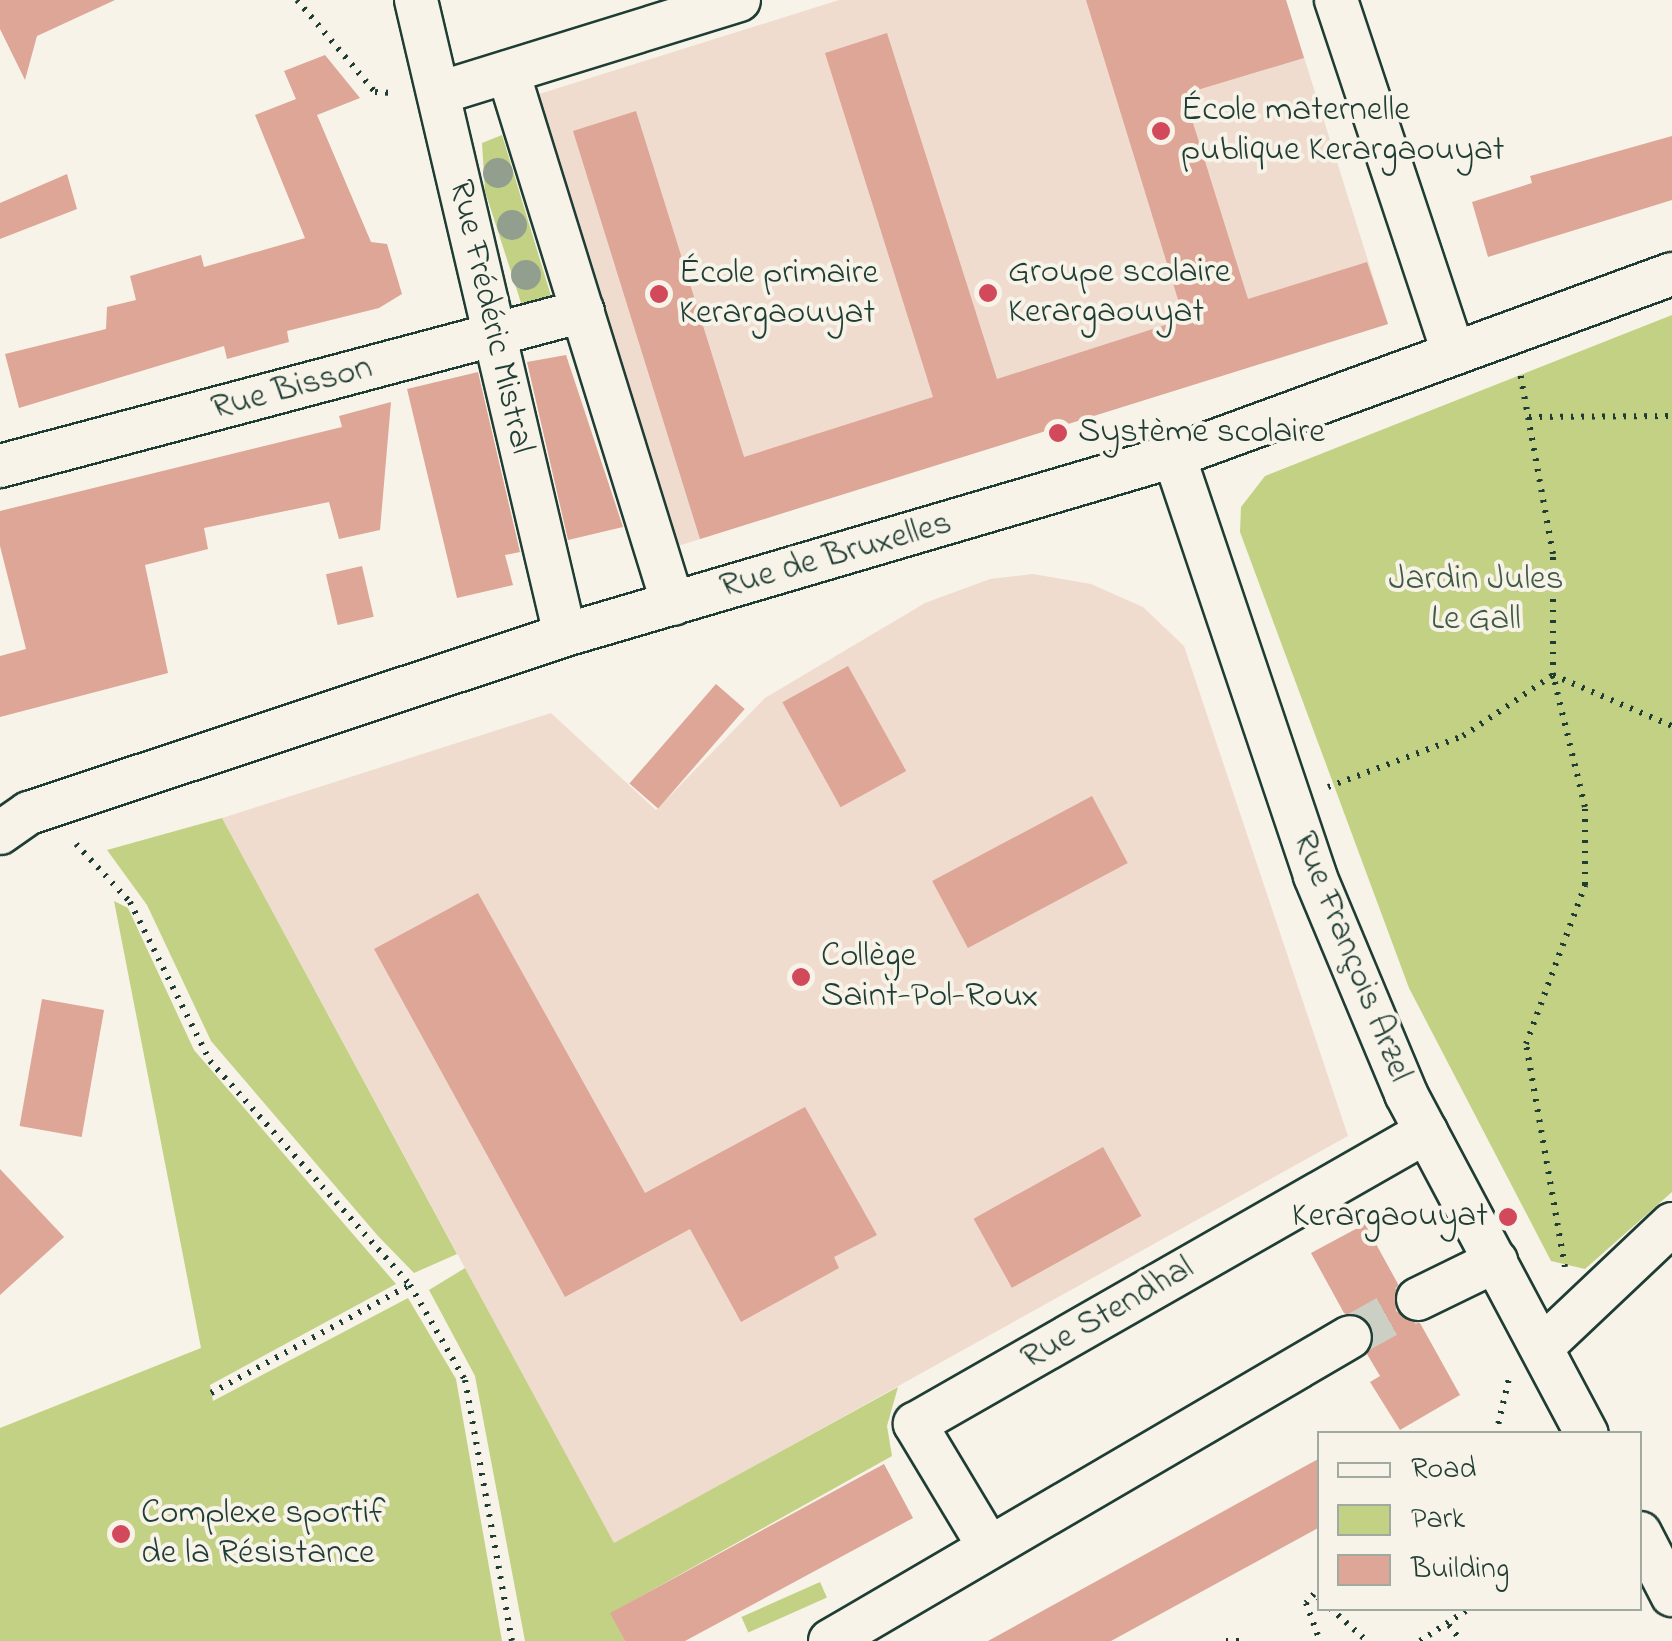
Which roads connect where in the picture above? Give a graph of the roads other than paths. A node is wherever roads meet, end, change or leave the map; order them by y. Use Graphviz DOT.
graph roads {
  1 [pos="416,0"];
  2 [pos="739,0"];
  3 [pos="1336,0"];
  4 [pos="508,72"];
  5 [pos="438,93"];
  6 [pos="1672,274"];
  7 [pos="583,311"];
  8 [pos="494,336"];
  9 [pos="1453,351"];
  10 [pos="1174,456"];
  11 [pos="0,466"];
  12 [pos="673,604"];
  13 [pos="565,635"];
  14 [pos="14,823"];
  15 [pos="1426,1132"];
  16 [pos="1672,1224"];
  17 [pos="1496,1261"];
  18 [pos="1418,1299"];
  19 [pos="1350,1337"];
  20 [pos="1542,1347"];
  21 [pos="1585,1431"];
  22 [pos="1642,1537"];
  23 [pos="989,1548"];
  24 [pos="1672,1595"];
  25 [pos="830,1641"];
  1 -- 5 [label="street, Rue Frédéric Mistral"];
  2 -- 4 [label="street"];
  3 -- 9 [label="street"];
  4 -- 5 [label="street"];
  4 -- 7 [label="street"];
  5 -- 8 [label="street, Rue Frédéric Mistral"];
  6 -- 9 [label="street, Rue de Bruxelles"];
  7 -- 8 [label="street, Rue Bisson"];
  7 -- 12 [label="street"];
  8 -- 11 [label="street, Rue Bisson"];
  8 -- 13 [label="street, Rue Frédéric Mistral"];
  9 -- 10 [label="street, Rue de Bruxelles"];
  10 -- 12 [label="street, Rue de Bruxelles"];
  10 -- 15 [label="street, Rue François Arzel"];
  12 -- 13 [label="street, Rue de Bruxelles"];
  13 -- 14 [label="street, Rue de Bruxelles"];
  15 -- 17 [label="street, Rue François Arzel"];
  15 -- 23 [label="street, Rue Stendhal"];
  16 -- 20 [label="street"];
  17 -- 18 [label="street"];
  17 -- 20 [label="street, Rue François Arzel"];
  19 -- 23 [label="street"];
  20 -- 21 [label="street, Rue François Arzel"];
  22 -- 24 [label="street"];
  23 -- 25 [label="street"];
}
